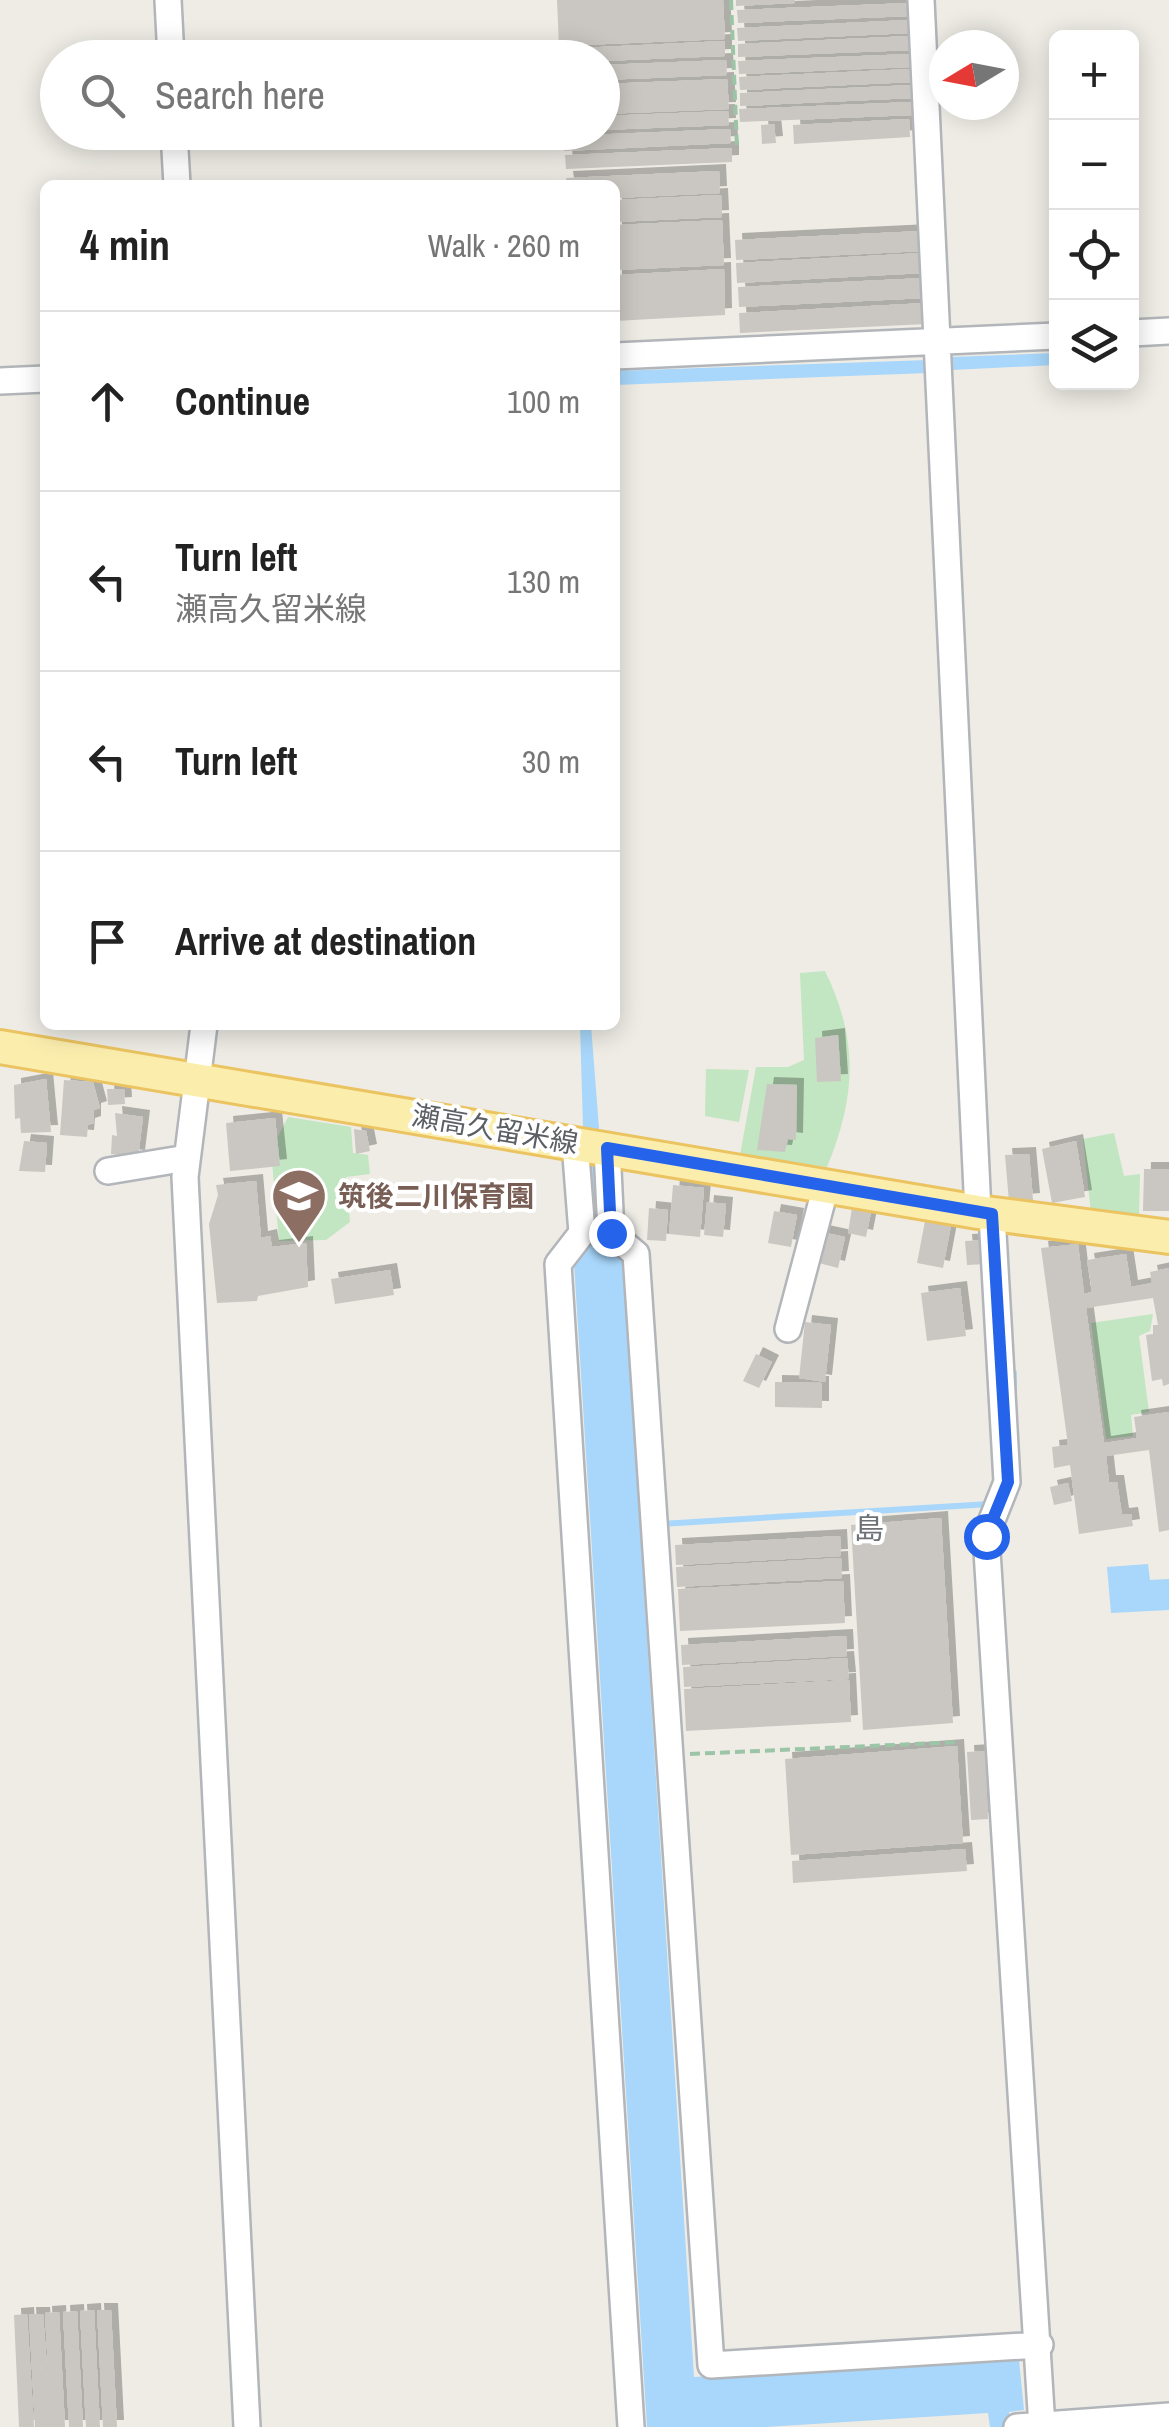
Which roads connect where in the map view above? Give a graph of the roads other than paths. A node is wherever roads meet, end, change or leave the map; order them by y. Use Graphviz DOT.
graph roads {
  1 [pos="168,0"];
  2 [pos="921,0"];
  3 [pos="170,40"];
  4 [pos="175,150"];
  5 [pos="177,180"];
  6 [pos="1169,331"];
  7 [pos="1139,333"];
  8 [pos="1049,336"];
  9 [pos="938,342"];
  10 [pos="620,356"];
  11 [pos="40,379"];
  12 [pos="0,381"];
  13 [pos="203,1030"];
  14 [pos="0,1047"];
  15 [pos="196,1078"];
  16 [pos="591,1145"];
  17 [pos="186,1158"];
  18 [pos="108,1171"];
  19 [pos="826,1186"];
  20 [pos="985,1213"];
  21 [pos="1169,1237"];
  22 [pos="788,1329"];
  23 [pos="1040,2345"];
  24 [pos="1169,2416"];
  25 [pos="1030,2426"];
  26 [pos="247,2427"];
  27 [pos="632,2427"];
  1 -- 3 [label="street"];
  2 -- 9 [label="street"];
  4 -- 5 [label="street"];
  6 -- 7 [label="street"];
  8 -- 9 [label="street"];
  9 -- 10 [label="street"];
  9 -- 20 [label="street"];
  11 -- 12 [label="street"];
  13 -- 15 [label="street"];
  14 -- 15 [label="main road, 瀬高久留米線"];
  15 -- 16 [label="main road, 瀬高久留米線"];
  15 -- 17 [label="street"];
  16 -- 19 [label="main road, 瀬高久留米線"];
  16 -- 23 [label="street"];
  16 -- 27 [label="street"];
  17 -- 18 [label="street"];
  17 -- 26 [label="street"];
  19 -- 20 [label="main road, 瀬高久留米線"];
  19 -- 22 [label="street"];
  20 -- 21 [label="main road, 瀬高久留米線"];
  20 -- 23 [label="street"];
  23 -- 25 [label="street"];
  24 -- 25 [label="street"];
}
